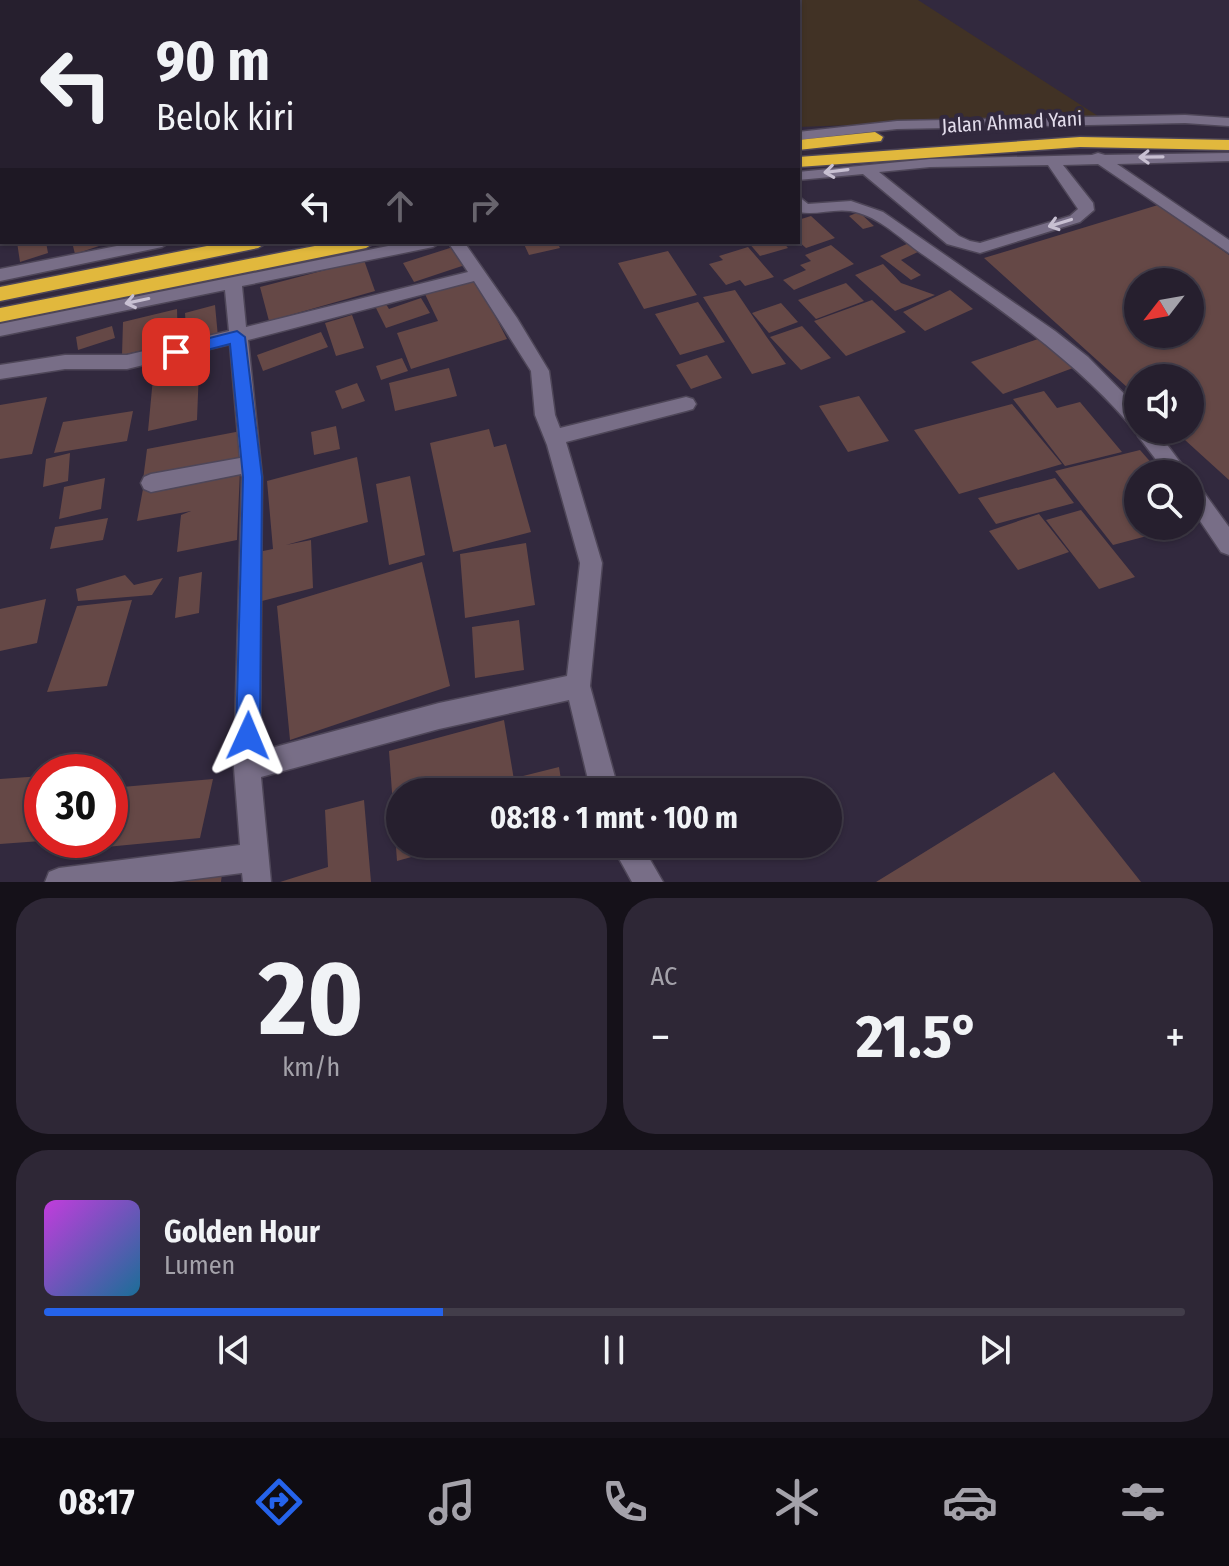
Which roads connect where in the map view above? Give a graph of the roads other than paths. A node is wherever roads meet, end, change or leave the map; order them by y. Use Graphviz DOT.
graph roads {
  1 [pos="1229,122"];
  2 [pos="1229,134"];
  3 [pos="800,136"];
  4 [pos="800,145"];
  5 [pos="1229,145"];
  6 [pos="1098,157"];
  7 [pos="1229,157"];
  8 [pos="1052,160"];
  9 [pos="800,162"];
  10 [pos="865,168"];
  11 [pos="800,176"];
  12 [pos="800,204"];
  13 [pos="152,244"];
  14 [pos="248,244"];
  15 [pos="356,244"];
  16 [pos="423,244"];
  17 [pos="457,244"];
  18 [pos="1229,248"];
  19 [pos="0,275"];
  20 [pos="477,275"];
  21 [pos="233,281"];
  22 [pos="0,294"];
  23 [pos="0,315"];
  24 [pos="0,330"];
  25 [pos="237,337"];
  26 [pos="0,372"];
  27 [pos="686,404"];
  28 [pos="1124,406"];
  29 [pos="554,437"];
  30 [pos="1156,444"];
  31 [pos="1168,460"];
  32 [pos="251,464"];
  33 [pos="151,483"];
  34 [pos="1204,509"];
  35 [pos="1229,545"];
  36 [pos="578,686"];
  37 [pos="247,768"];
  38 [pos="601,778"];
  39 [pos="634,858"];
  40 [pos="257,869"];
  41 [pos="59,882"];
  42 [pos="649,882"];
  1 -- 3 [label="street"];
  2 -- 4 [label="highway, Jalan Ahmad Yani"];
  5 -- 9 [label="highway, Jalan Ahmad Yani"];
  7 -- 6 [label="street, one-way"];
  6 -- 8 [label="street"];
  6 -- 18 [label="street"];
  8 -- 10 [label="street"];
  8 -- 10 [label="street, one-way"];
  10 -- 11 [label="street, one-way"];
  12 -- 28 [label="street"];
  13 -- 19 [label="street"];
  14 -- 22 [label="highway"];
  15 -- 23 [label="highway"];
  16 -- 21 [label="street"];
  17 -- 20 [label="street"];
  20 -- 25 [label="street"];
  20 -- 29 [label="street"];
  21 -- 24 [label="street, one-way"];
  21 -- 25 [label="street"];
  25 -- 26 [label="street"];
  25 -- 32 [label="street"];
  27 -- 29 [label="street"];
  29 -- 36 [label="street"];
  30 -- 31 [label="street"];
  32 -- 33 [label="street"];
  32 -- 37 [label="street"];
  34 -- 35 [label="street"];
  36 -- 37 [label="street"];
  36 -- 38 [label="street"];
  37 -- 40 [label="street"];
  39 -- 42 [label="street"];
  40 -- 41 [label="street"];
}
